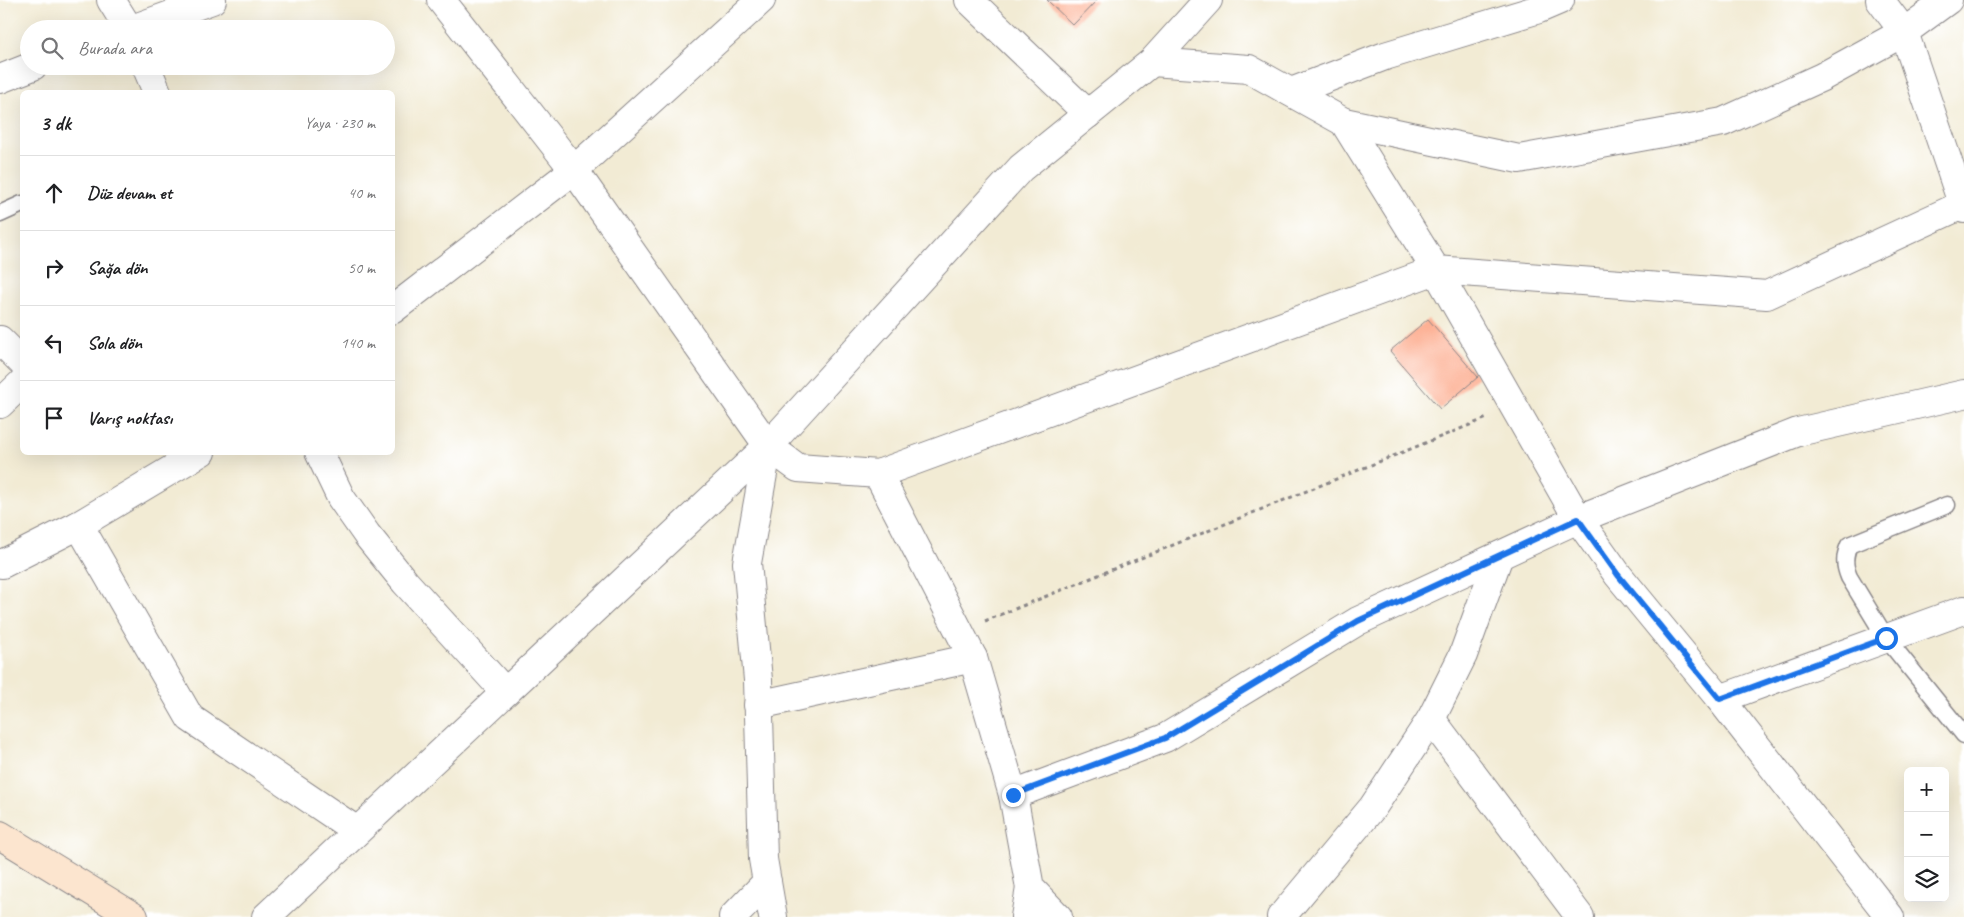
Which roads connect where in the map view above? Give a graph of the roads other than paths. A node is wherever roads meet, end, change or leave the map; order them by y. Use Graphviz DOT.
graph roads {
  1 [pos="111,0"];
  2 [pos="212,0"];
  3 [pos="441,0"];
  4 [pos="761,0"];
  5 [pos="969,0"];
  6 [pos="1208,0"];
  7 [pos="1560,0"];
  8 [pos="1880,0"];
  9 [pos="1948,0"];
  10 [pos="125,20"];
  11 [pos="156,20"];
  12 [pos="1904,32"];
  13 [pos="1152,62"];
  14 [pos="20,71"];
  15 [pos="150,75"];
  16 [pos="0,79"];
  17 [pos="156,90"];
  18 [pos="1291,92"];
  19 [pos="1088,114"];
  20 [pos="1344,122"];
  21 [pos="574,170"];
  22 [pos="20,205"];
  23 [pos="1963,206"];
  24 [pos="0,214"];
  25 [pos="1436,270"];
  26 [pos="395,308"];
  27 [pos="0,340"];
  28 [pos="20,360"];
  29 [pos="20,385"];
  30 [pos="1964,394"];
  31 [pos="0,404"];
  32 [pos="768,446"];
  33 [pos="196,455"];
  34 [pos="320,455"];
  35 [pos="878,474"];
  36 [pos="1947,505"];
  37 [pos="1578,519"];
  38 [pos="79,525"];
  39 [pos="1499,556"];
  40 [pos="0,563"];
  41 [pos="1964,610"];
  42 [pos="1886,638"];
  43 [pos="973,658"];
  44 [pos="505,692"];
  45 [pos="1720,699"];
  46 [pos="758,705"];
  47 [pos="1432,719"];
  48 [pos="1964,735"];
  49 [pos="1013,795"];
  50 [pos="357,831"];
  51 [pos="0,835"];
  52 [pos="767,882"];
  53 [pos="1030,888"];
  54 [pos="134,917"];
  55 [pos="266,917"];
  56 [pos="733,917"];
  57 [pos="773,917"];
  58 [pos="1025,917"];
  59 [pos="1058,917"];
  60 [pos="1281,917"];
  61 [pos="1580,917"];
  62 [pos="1890,917"];
  1 -- 10 [label="street"];
  2 -- 11 [label="street"];
  3 -- 21 [label="street"];
  4 -- 21 [label="street"];
  5 -- 19 [label="street"];
  6 -- 13 [label="street"];
  7 -- 18 [label="street"];
  8 -- 12 [label="street"];
  9 -- 12 [label="street"];
  12 -- 20 [label="street"];
  12 -- 23 [label="street"];
  13 -- 18 [label="street"];
  13 -- 19 [label="street"];
  14 -- 16 [label="street"];
  15 -- 17 [label="street"];
  18 -- 20 [label="street"];
  19 -- 32 [label="street"];
  20 -- 25 [label="street"];
  21 -- 26 [label="street"];
  21 -- 32 [label="street"];
  22 -- 24 [label="lane"];
  23 -- 25 [label="street"];
  25 -- 35 [label="street"];
  25 -- 37 [label="street"];
  27 -- 28 [label="street"];
  29 -- 31 [label="street"];
  30 -- 37 [label="street"];
  32 -- 35 [label="street"];
  32 -- 44 [label="street"];
  32 -- 46 [label="street"];
  33 -- 38 [label="street"];
  34 -- 44 [label="street"];
  35 -- 43 [label="street"];
  36 -- 42 [label="lane"];
  37 -- 39 [label="street"];
  37 -- 45 [label="street"];
  38 -- 40 [label="street"];
  38 -- 50 [label="street"];
  39 -- 47 [label="street"];
  39 -- 49 [label="street"];
  41 -- 42 [label="street"];
  42 -- 45 [label="street"];
  42 -- 48 [label="lane"];
  43 -- 46 [label="street"];
  43 -- 49 [label="street"];
  44 -- 50 [label="street"];
  45 -- 62 [label="street"];
  46 -- 52 [label="street"];
  47 -- 60 [label="street"];
  47 -- 61 [label="street"];
  49 -- 53 [label="street"];
  50 -- 55 [label="street"];
  51 -- 54 [label="street"];
  52 -- 56 [label="street"];
  52 -- 57 [label="street"];
  53 -- 58 [label="street"];
  53 -- 59 [label="street"];
}
